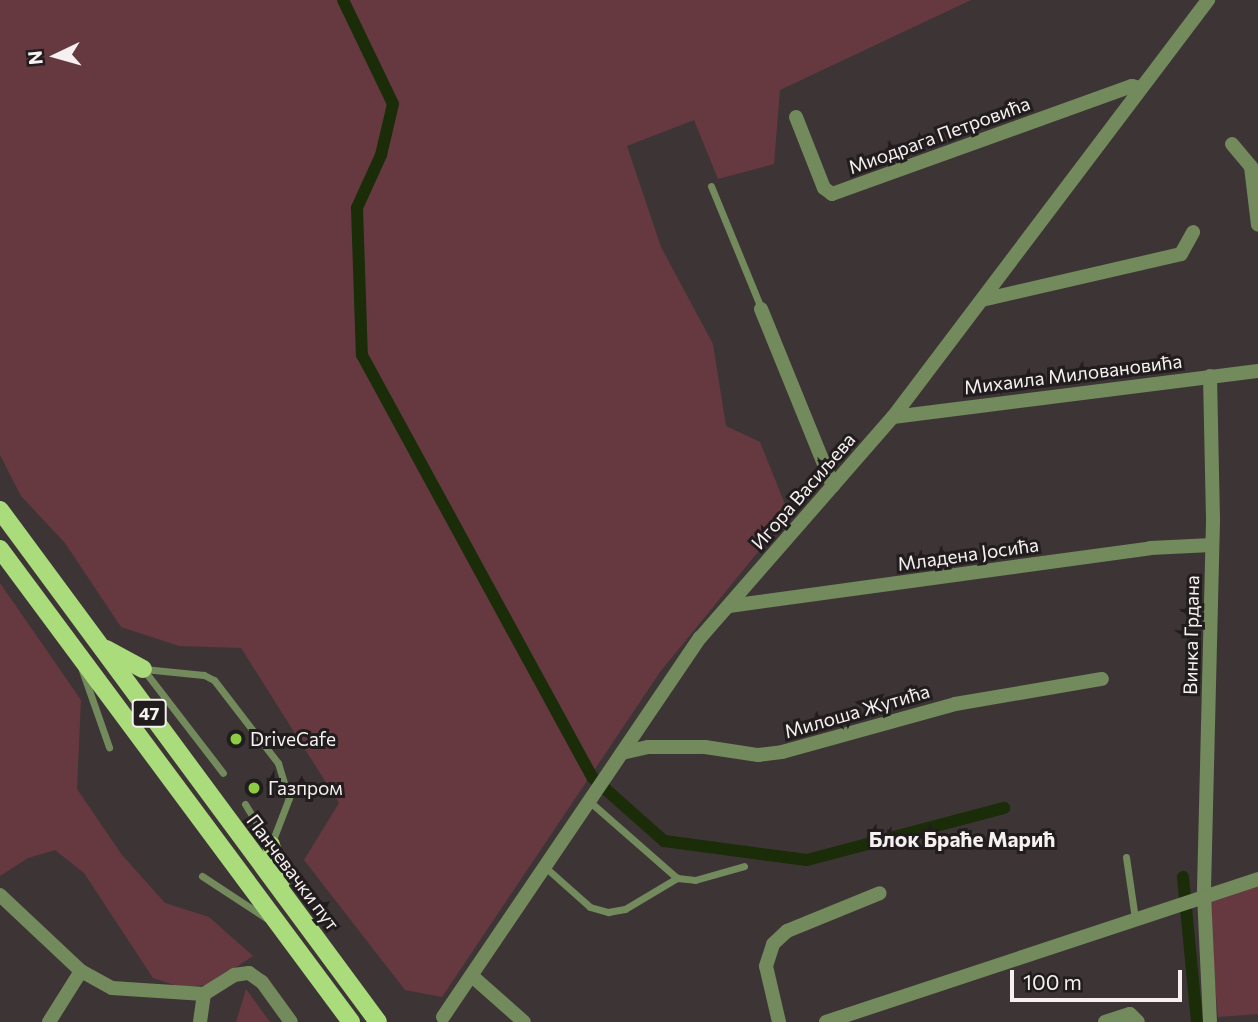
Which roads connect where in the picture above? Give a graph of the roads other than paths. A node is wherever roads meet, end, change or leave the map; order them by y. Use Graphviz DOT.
graph roads {
  1 [pos="1208,0"];
  2 [pos="1140,88"];
  3 [pos="796,117"];
  4 [pos="1232,144"];
  5 [pos="711,186"];
  6 [pos="1258,225"];
  7 [pos="1193,232"];
  8 [pos="982,300"];
  9 [pos="761,309"];
  10 [pos="1258,371"];
  11 [pos="1210,376"];
  12 [pos="893,417"];
  13 [pos="833,486"];
  14 [pos="0,510"];
  15 [pos="1212,545"];
  16 [pos="0,549"];
  17 [pos="729,606"];
  18 [pos="94,639"];
  19 [pos="74,650"];
  20 [pos="143,669"];
  21 [pos="1102,680"];
  22 [pos="109,747"];
  23 [pos="622,753"];
  24 [pos="223,773"];
  25 [pos="590,797"];
  26 [pos="245,804"];
  27 [pos="271,845"];
  28 [pos="1126,857"];
  29 [pos="544,866"];
  30 [pos="744,866"];
  31 [pos="202,876"];
  32 [pos="677,878"];
  33 [pos="1258,879"];
  34 [pos="880,893"];
  35 [pos="0,895"];
  36 [pos="1203,895"];
  37 [pos="299,916"];
  38 [pos="1135,919"];
  39 [pos="281,928"];
  40 [pos="81,971"];
  41 [pos="472,976"];
  42 [pos="204,994"];
  43 [pos="443,1017"];
  44 [pos="1138,1020"];
  45 [pos="1210,1020"];
  46 [pos="49,1022"];
  47 [pos="200,1022"];
  48 [pos="291,1022"];
  49 [pos="351,1022"];
  50 [pos="378,1022"];
  51 [pos="524,1022"];
  52 [pos="779,1022"];
  53 [pos="826,1022"];
  54 [pos="1105,1022"];
  1 -- 2 [label="street, Игора Васиљева"];
  2 -- 3 [label="street, Миодрага Петровића"];
  2 -- 8 [label="street, Игора Васиљева"];
  4 -- 6 [label="street"];
  5 -- 9 [label="lane"];
  7 -- 8 [label="street"];
  8 -- 12 [label="street, Игора Васиљева"];
  9 -- 13 [label="street"];
  10 -- 11 [label="street, Михаила Миловановића"];
  11 -- 12 [label="street, Михаила Миловановића"];
  11 -- 15 [label="street, Винка Грдана"];
  12 -- 13 [label="street, Игора Васиљева"];
  13 -- 17 [label="street, Игора Васиљева"];
  14 -- 18 [label="main road, Панчевачки пут / 47"];
  15 -- 17 [label="street, Младена Јосића"];
  15 -- 36 [label="street, Винка Грдана"];
  16 -- 19 [label="main road, 47"];
  17 -- 23 [label="street, Игора Васиљева"];
  18 -- 20 [label="main road"];
  18 -- 37 [label="main road, Панчевачки пут / 47"];
  19 -- 22 [label="lane"];
  19 -- 39 [label="main road, 47"];
  20 -- 24 [label="lane"];
  20 -- 27 [label="lane"];
  21 -- 23 [label="street, Милоша Жутића"];
  23 -- 25 [label="street, Игора Васиљева"];
  25 -- 29 [label="street, Игора Васиљева"];
  25 -- 32 [label="lane"];
  26 -- 27 [label="lane"];
  27 -- 37 [label="main road"];
  28 -- 38 [label="lane"];
  29 -- 32 [label="lane"];
  29 -- 41 [label="street, Игора Васиљева"];
  30 -- 32 [label="lane"];
  31 -- 39 [label="lane"];
  33 -- 36 [label="street"];
  34 -- 52 [label="street"];
  35 -- 40 [label="street"];
  36 -- 38 [label="street"];
  36 -- 45 [label="street, Винка Грдана"];
  37 -- 50 [label="main road, Панчевачки пут / 47"];
  38 -- 53 [label="street"];
  39 -- 49 [label="main road, 47"];
  40 -- 42 [label="street"];
  40 -- 46 [label="street"];
  41 -- 43 [label="street, Игора Васиљева"];
  41 -- 51 [label="street"];
  42 -- 47 [label="street"];
  42 -- 48 [label="street"];
  44 -- 54 [label="street"];
}
